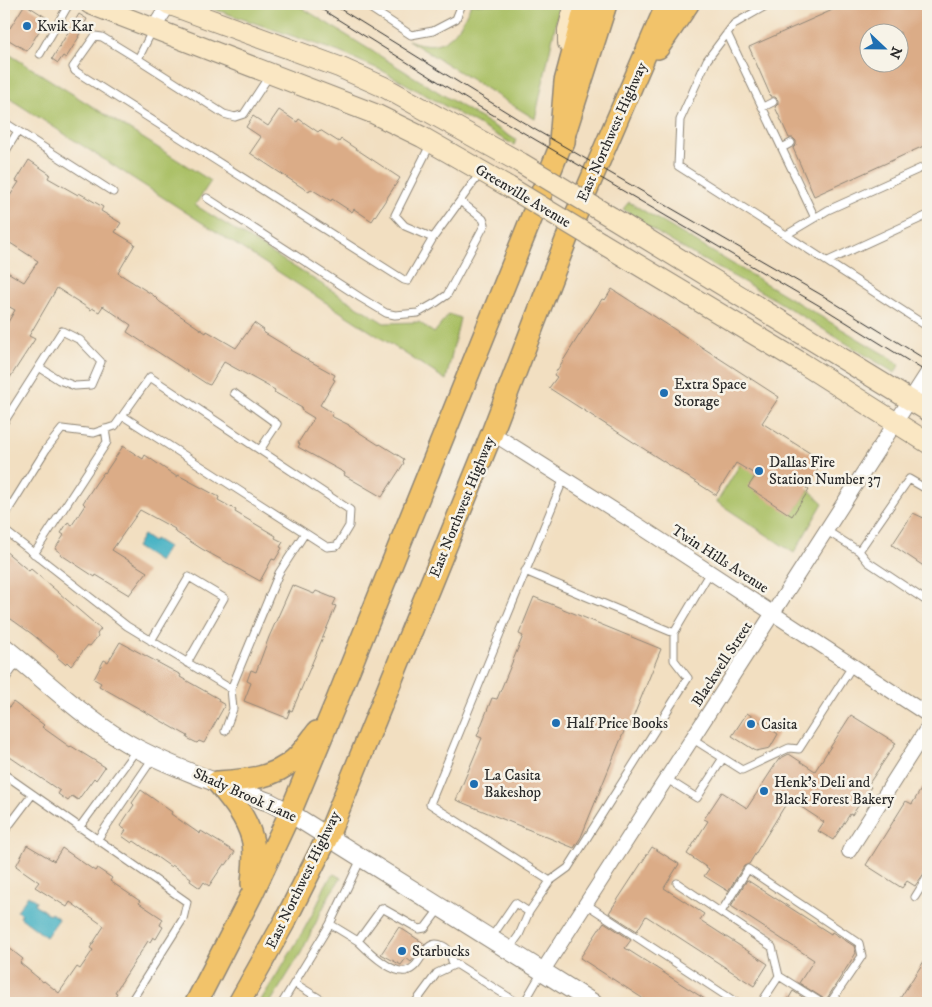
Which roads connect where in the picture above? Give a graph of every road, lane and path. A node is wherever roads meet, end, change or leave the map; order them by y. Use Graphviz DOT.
graph roads {
  1 [pos="69,4"];
  2 [pos="90,4"];
  3 [pos="169,4"];
  4 [pos="364,4"];
  5 [pos="462,4"];
  6 [pos="575,4"];
  7 [pos="588,4"];
  8 [pos="606,4"];
  9 [pos="667,4"];
  10 [pos="688,4"];
  11 [pos="770,4"];
  12 [pos="153,29"];
  13 [pos="727,33"];
  14 [pos="40,54"];
  15 [pos="138,59"];
  16 [pos="271,73"];
  17 [pos="635,81"];
  18 [pos="567,82"];
  19 [pos="773,102"];
  20 [pos="763,107"];
  21 [pos="4,122"];
  22 [pos="18,131"];
  23 [pos="432,142"];
  24 [pos="562,142"];
  25 [pos="791,143"];
  26 [pos="782,148"];
  27 [pos="4,154"];
  28 [pos="928,165"];
  29 [pos="482,171"];
  30 [pos="113,192"];
  31 [pos="206,198"];
  32 [pos="460,201"];
  33 [pos="928,215"];
  34 [pos="815,218"];
  35 [pos="786,235"];
  36 [pos="433,238"];
  37 [pos="828,261"];
  38 [pos="928,327"];
  39 [pos="39,367"];
  40 [pos="928,372"];
  41 [pos="234,393"];
  42 [pos="911,400"];
  43 [pos="928,411"];
  44 [pos="123,416"];
  45 [pos="4,422"];
  46 [pos="897,422"];
  47 [pos="106,429"];
  48 [pos="492,433"];
  49 [pos="928,443"];
  50 [pos="260,450"];
  51 [pos="564,478"];
  52 [pos="928,490"];
  53 [pos="4,517"];
  54 [pos="4,530"];
  55 [pos="827,531"];
  56 [pos="305,533"];
  57 [pos="858,551"];
  58 [pos="34,554"];
  59 [pos="525,571"];
  60 [pos="710,572"];
  61 [pos="928,602"];
  62 [pos="774,613"];
  63 [pos="674,633"];
  64 [pos="151,641"];
  65 [pos="4,648"];
  66 [pos="19,660"];
  67 [pos="187,663"];
  68 [pos="853,665"];
  69 [pos="4,681"];
  70 [pos="231,689"];
  71 [pos="337,700"];
  72 [pos="928,715"];
  73 [pos="928,727"];
  74 [pos="224,731"];
  75 [pos="693,739"];
  76 [pos="137,748"];
  77 [pos="154,756"];
  78 [pos="723,758"];
  79 [pos="4,774"];
  80 [pos="667,779"];
  81 [pos="217,782"];
  82 [pos="32,795"];
  83 [pos="290,813"];
  84 [pos="79,828"];
  85 [pos="4,832"];
  86 [pos="328,836"];
  87 [pos="97,840"];
  88 [pos="849,851"];
  89 [pos="361,859"];
  90 [pos="928,876"];
  91 [pos="550,882"];
  92 [pos="678,883"];
  93 [pos="252,894"];
  94 [pos="915,897"];
  95 [pos="586,904"];
  96 [pos="440,908"];
  97 [pos="529,912"];
  98 [pos="721,912"];
  99 [pos="330,924"];
  100 [pos="490,939"];
  101 [pos="358,941"];
  102 [pos="508,951"];
  103 [pos="453,965"];
  104 [pos="542,972"];
  105 [pos="779,976"];
  106 [pos="294,983"];
  107 [pos="130,1003"];
  108 [pos="196,1003"];
  109 [pos="239,1003"];
  110 [pos="282,1003"];
  111 [pos="327,1003"];
  112 [pos="415,1003"];
  113 [pos="518,1003"];
  114 [pos="524,1003"];
  115 [pos="592,1003"];
  116 [pos="737,1003"];
  117 [pos="761,1003"];
  118 [pos="822,1003"];
  119 [pos="830,1003"];
  1 -- 14 [label="lane"];
  2 -- 12 [label="main road, Greenville Avenue"];
  3 -- 12 [label="street"];
  3 -- 42 [label="main road, Greenville Avenue, bridge"];
  4 -- 5 [label="lane"];
  6 -- 18 [label="main road"];
  7 -- 18 [label="highway"];
  8 -- 24 [label="main road"];
  9 -- 17 [label="main road, East Northwest Highway"];
  10 -- 17 [label="main road"];
  11 -- 13 [label="lane"];
  12 -- 15 [label="lane"];
  12 -- 16 [label="main road, Greenville Avenue"];
  13 -- 20 [label="lane"];
  13 -- 35 [label="lane"];
  15 -- 16 [label="lane"];
  15 -- 36 [label="lane"];
  16 -- 23 [label="main road, Greenville Avenue"];
  17 -- 48 [label="main road, East Northwest Highway"];
  18 -- 24 [label="highway"];
  19 -- 20 [label="lane"];
  20 -- 26 [label="lane"];
  21 -- 22 [label="lane"];
  22 -- 27 [label="lane"];
  22 -- 30 [label="lane"];
  23 -- 29 [label="main road, Greenville Avenue"];
  23 -- 36 [label="lane"];
  24 -- 71 [label="main road"];
  25 -- 26 [label="lane"];
  26 -- 34 [label="lane"];
  28 -- 34 [label="lane"];
  29 -- 32 [label="lane"];
  29 -- 46 [label="main road, Greenville Avenue, bridge"];
  31 -- 32 [label="lane"];
  32 -- 36 [label="lane"];
  33 -- 37 [label="lane"];
  34 -- 35 [label="lane"];
  35 -- 37 [label="lane"];
  37 -- 38 [label="lane"];
  39 -- 39 [label="lane"];
  39 -- 45 [label="lane"];
  40 -- 42 [label="street, Blackwell Street"];
  41 -- 50 [label="lane"];
  42 -- 43 [label="main road, Greenville Avenue"];
  42 -- 46 [label="street, Blackwell Street"];
  44 -- 47 [label="lane"];
  44 -- 50 [label="lane"];
  44 -- 56 [label="lane"];
  46 -- 49 [label="main road, Greenville Avenue"];
  46 -- 55 [label="street, Blackwell Street"];
  47 -- 53 [label="lane"];
  47 -- 58 [label="lane"];
  48 -- 51 [label="street, Twin Hills Avenue"];
  48 -- 86 [label="main road, East Northwest Highway"];
  50 -- 56 [label="lane"];
  51 -- 59 [label="lane"];
  51 -- 60 [label="street, Twin Hills Avenue"];
  52 -- 57 [label="lane"];
  54 -- 58 [label="lane"];
  55 -- 57 [label="lane"];
  55 -- 62 [label="street, Blackwell Street"];
  56 -- 70 [label="lane"];
  57 -- 61 [label="lane"];
  58 -- 64 [label="lane"];
  59 -- 63 [label="lane"];
  59 -- 91 [label="lane"];
  60 -- 62 [label="street, Twin Hills Avenue"];
  60 -- 63 [label="lane"];
  62 -- 68 [label="street, Twin Hills Avenue"];
  62 -- 75 [label="street, Blackwell Street"];
  63 -- 91 [label="lane"];
  64 -- 67 [label="lane"];
  64 -- 67 [label="lane"];
  65 -- 66 [label="street, Shady Brook Lane"];
  66 -- 69 [label="lane"];
  66 -- 76 [label="street, Shady Brook Lane"];
  67 -- 70 [label="lane"];
  68 -- 72 [label="street, Twin Hills Avenue"];
  68 -- 78 [label="lane"];
  70 -- 74 [label="lane"];
  71 -- 81 [label="main road"];
  71 -- 83 [label="main road"];
  73 -- 88 [label="street"];
  75 -- 78 [label="lane"];
  75 -- 80 [label="street, Blackwell Street"];
  76 -- 77 [label="street, Shady Brook Lane"];
  76 -- 84 [label="lane"];
  77 -- 81 [label="street, Shady Brook Lane"];
  77 -- 87 [label="lane"];
  78 -- 80 [label="lane"];
  79 -- 82 [label="lane"];
  80 -- 95 [label="street, Blackwell Street"];
  81 -- 83 [label="street, Shady Brook Lane"];
  81 -- 93 [label="main road"];
  82 -- 84 [label="lane"];
  82 -- 85 [label="lane"];
  83 -- 86 [label="street, Shady Brook Lane"];
  83 -- 93 [label="main road"];
  84 -- 87 [label="lane"];
  86 -- 89 [label="street, Shady Brook Lane"];
  86 -- 109 [label="main road, East Northwest Highway"];
  87 -- 107 [label="lane"];
  89 -- 96 [label="street, Shady Brook Lane"];
  89 -- 99 [label="lane"];
  90 -- 94 [label="lane"];
  91 -- 97 [label="lane"];
  92 -- 98 [label="lane"];
  93 -- 108 [label="main road"];
  95 -- 104 [label="street, Blackwell Street"];
  95 -- 116 [label="lane"];
  96 -- 100 [label="street, Shady Brook Lane"];
  96 -- 101 [label="lane"];
  97 -- 100 [label="lane"];
  97 -- 102 [label="lane"];
  98 -- 105 [label="lane"];
  98 -- 119 [label="lane"];
  99 -- 101 [label="lane"];
  99 -- 106 [label="lane"];
  100 -- 102 [label="street, Shady Brook Lane"];
  101 -- 103 [label="lane"];
  102 -- 104 [label="street, Shady Brook Lane"];
  103 -- 112 [label="lane"];
  103 -- 113 [label="lane"];
  104 -- 114 [label="lane"];
  104 -- 115 [label="street, Shady Brook Lane"];
  105 -- 117 [label="lane"];
  105 -- 118 [label="lane"];
  106 -- 110 [label="lane"];
  106 -- 111 [label="lane"];
}
